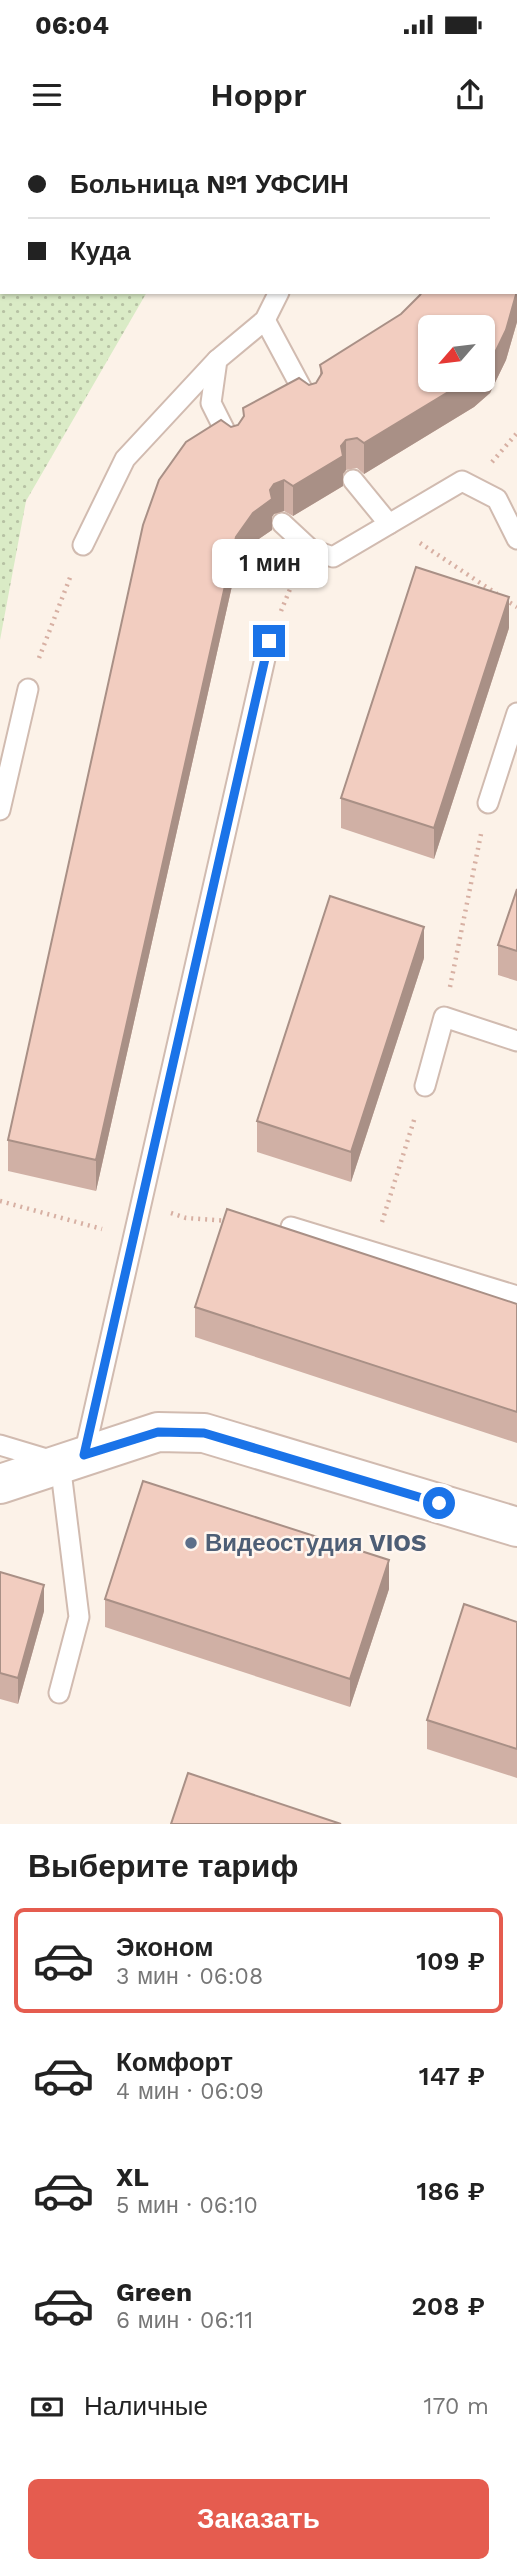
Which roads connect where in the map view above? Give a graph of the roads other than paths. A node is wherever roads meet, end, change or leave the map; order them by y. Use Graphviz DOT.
graph roads {
  1 [pos="278,294"];
  2 [pos="265,320"];
  3 [pos="218,360"];
  4 [pos="310,402"];
  5 [pos="232,444"];
  6 [pos="353,480"];
  7 [pos="282,523"];
  8 [pos="390,524"];
  9 [pos="517,539"];
  10 [pos="83,545"];
  11 [pos="269,641"];
  12 [pos="28,689"];
  13 [pos="517,713"];
  14 [pos="488,803"];
  15 [pos="0,810"];
  16 [pos="517,1041"];
  17 [pos="425,1086"];
  18 [pos="291,1227"];
  19 [pos="517,1296"];
  20 [pos="0,1445"];
  21 [pos="72,1459"];
  22 [pos="0,1484"];
  23 [pos="517,1527"];
  24 [pos="60,1693"];
  1 -- 2 [label="lane"];
  2 -- 3 [label="lane"];
  2 -- 4 [label="lane"];
  3 -- 5 [label="lane"];
  3 -- 10 [label="lane"];
  6 -- 8 [label="lane"];
  7 -- 8 [label="lane"];
  8 -- 9 [label="lane"];
  11 -- 21 [label="lane"];
  12 -- 15 [label="lane"];
  13 -- 14 [label="lane"];
  16 -- 17 [label="lane"];
  18 -- 19 [label="lane"];
  20 -- 21 [label="lane"];
  21 -- 22 [label="street"];
  21 -- 23 [label="street"];
  21 -- 24 [label="lane"];
}
